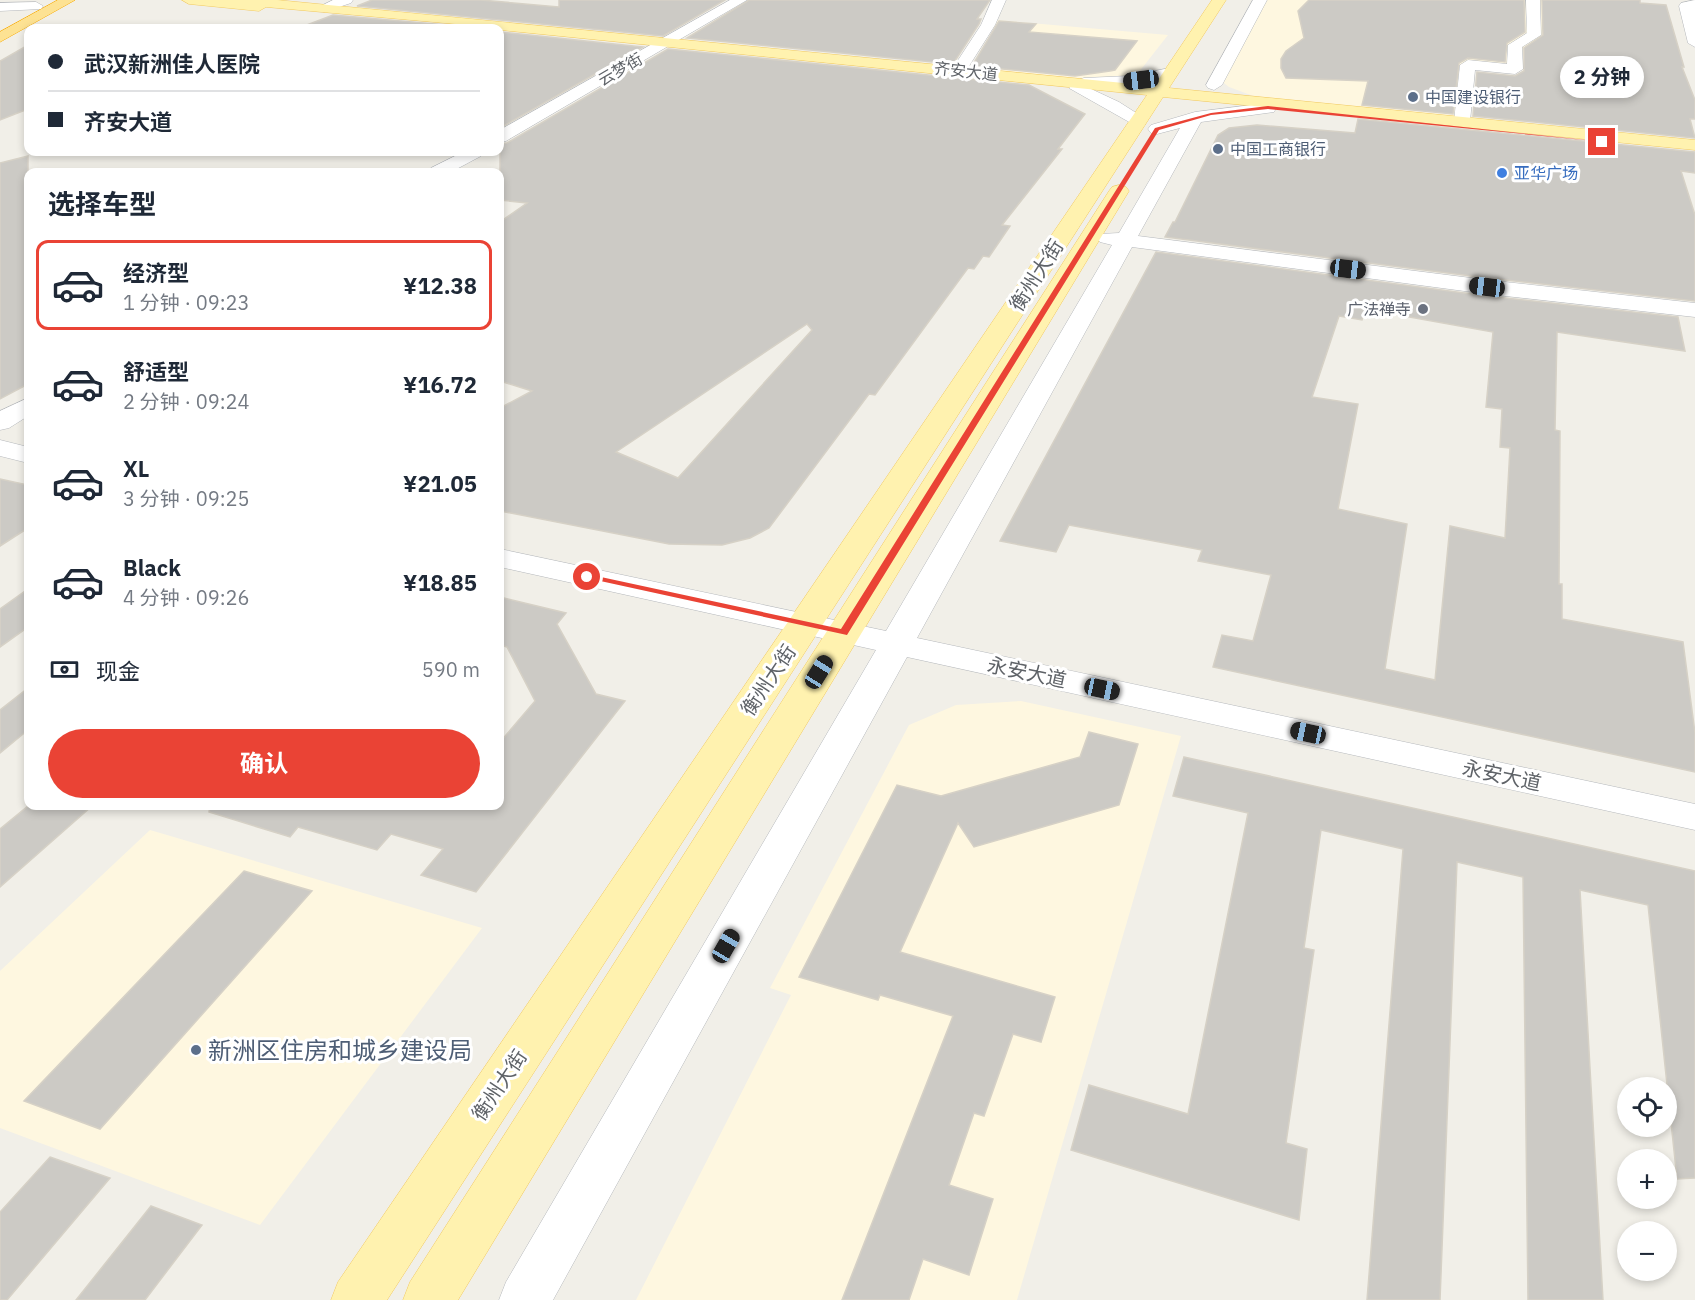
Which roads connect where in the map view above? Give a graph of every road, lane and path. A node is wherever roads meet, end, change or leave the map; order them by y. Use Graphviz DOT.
graph roads {
  1 [pos="68,0"];
  2 [pos="189,0"];
  3 [pos="237,0"];
  4 [pos="346,0"];
  5 [pos="740,0"];
  6 [pos="999,0"];
  7 [pos="1219,0"];
  8 [pos="1237,0"];
  9 [pos="1260,0"];
  10 [pos="1533,0"];
  11 [pos="36,2"];
  12 [pos="1695,4"];
  13 [pos="324,8"];
  14 [pos="4,9"];
  15 [pos="25,24"];
  16 [pos="438,24"];
  17 [pos="475,24"];
  18 [pos="24,25"];
  19 [pos="0,27"];
  20 [pos="504,27"];
  21 [pos="504,30"];
  22 [pos="0,38"];
  23 [pos="1695,43"];
  24 [pos="663,44"];
  25 [pos="959,71"];
  26 [pos="1214,85"];
  27 [pos="1081,86"];
  28 [pos="1170,99"];
  29 [pos="1266,105"];
  30 [pos="1462,121"];
  31 [pos="504,136"];
  32 [pos="1695,145"];
  33 [pos="1695,151"];
  34 [pos="468,156"];
  35 [pos="445,168"];
  36 [pos="1091,235"];
  37 [pos="1126,240"];
  38 [pos="1695,310"];
  39 [pos="24,408"];
  40 [pos="0,423"];
  41 [pos="0,448"];
  42 [pos="24,454"];
  43 [pos="504,559"];
  44 [pos="805,624"];
  45 [pos="844,633"];
  46 [pos="897,644"];
  47 [pos="1695,817"];
  48 [pos="357,1300"];
  49 [pos="429,1300"];
  50 [pos="525,1300"];
  1 -- 15 [label="highway"];
  2 -- 16 [label="main road"];
  3 -- 13 [label="main road, 齐安大道"];
  4 -- 13 [label="street"];
  5 -- 24 [label="street, 云梦街"];
  6 -- 25 [label="street"];
  7 -- 28 [label="main road, 衡州大街"];
  8 -- 28 [label="main road, 衡州大街"];
  9 -- 26 [label="street"];
  10 -- 30 [label="street"];
  11 -- 14 [label="street"];
  11 -- 19 [label="highway"];
  12 -- 23 [label="street"];
  13 -- 17 [label="main road, 齐安大道"];
  18 -- 22 [label="highway"];
  20 -- 24 [label="main road, 齐安大道"];
  21 -- 24 [label="main road, 齐安大道"];
  24 -- 25 [label="main road, 齐安大道"];
  24 -- 27 [label="main road, 齐安大道"];
  24 -- 31 [label="street, 云梦街"];
  25 -- 27 [label="main road, 齐安大道"];
  26 -- 28 [label="street"];
  26 -- 29 [label="street"];
  27 -- 28 [label="main road, 齐安大道"];
  27 -- 28 [label="street"];
  27 -- 28 [label="street"];
  28 -- 29 [label="street"];
  28 -- 29 [label="main road, 齐安大道"];
  28 -- 36 [label="main road, 衡州大街"];
  28 -- 37 [label="street"];
  28 -- 44 [label="main road, 衡州大街"];
  29 -- 30 [label="main road, 齐安大道"];
  29 -- 33 [label="main road, 齐安大道"];
  30 -- 32 [label="main road, 齐安大道"];
  34 -- 35 [label="street"];
  36 -- 37 [label="street"];
  36 -- 45 [label="main road, 衡州大街"];
  37 -- 38 [label="street"];
  37 -- 46 [label="street"];
  39 -- 40 [label="street"];
  41 -- 42 [label="street"];
  43 -- 44 [label="street, 永安大道"];
  44 -- 45 [label="street, 永安大道"];
  44 -- 48 [label="main road, 衡州大街"];
  45 -- 46 [label="street, 永安大道"];
  45 -- 49 [label="main road, 衡州大街"];
  46 -- 47 [label="street, 永安大道"];
  46 -- 50 [label="street"];
}
